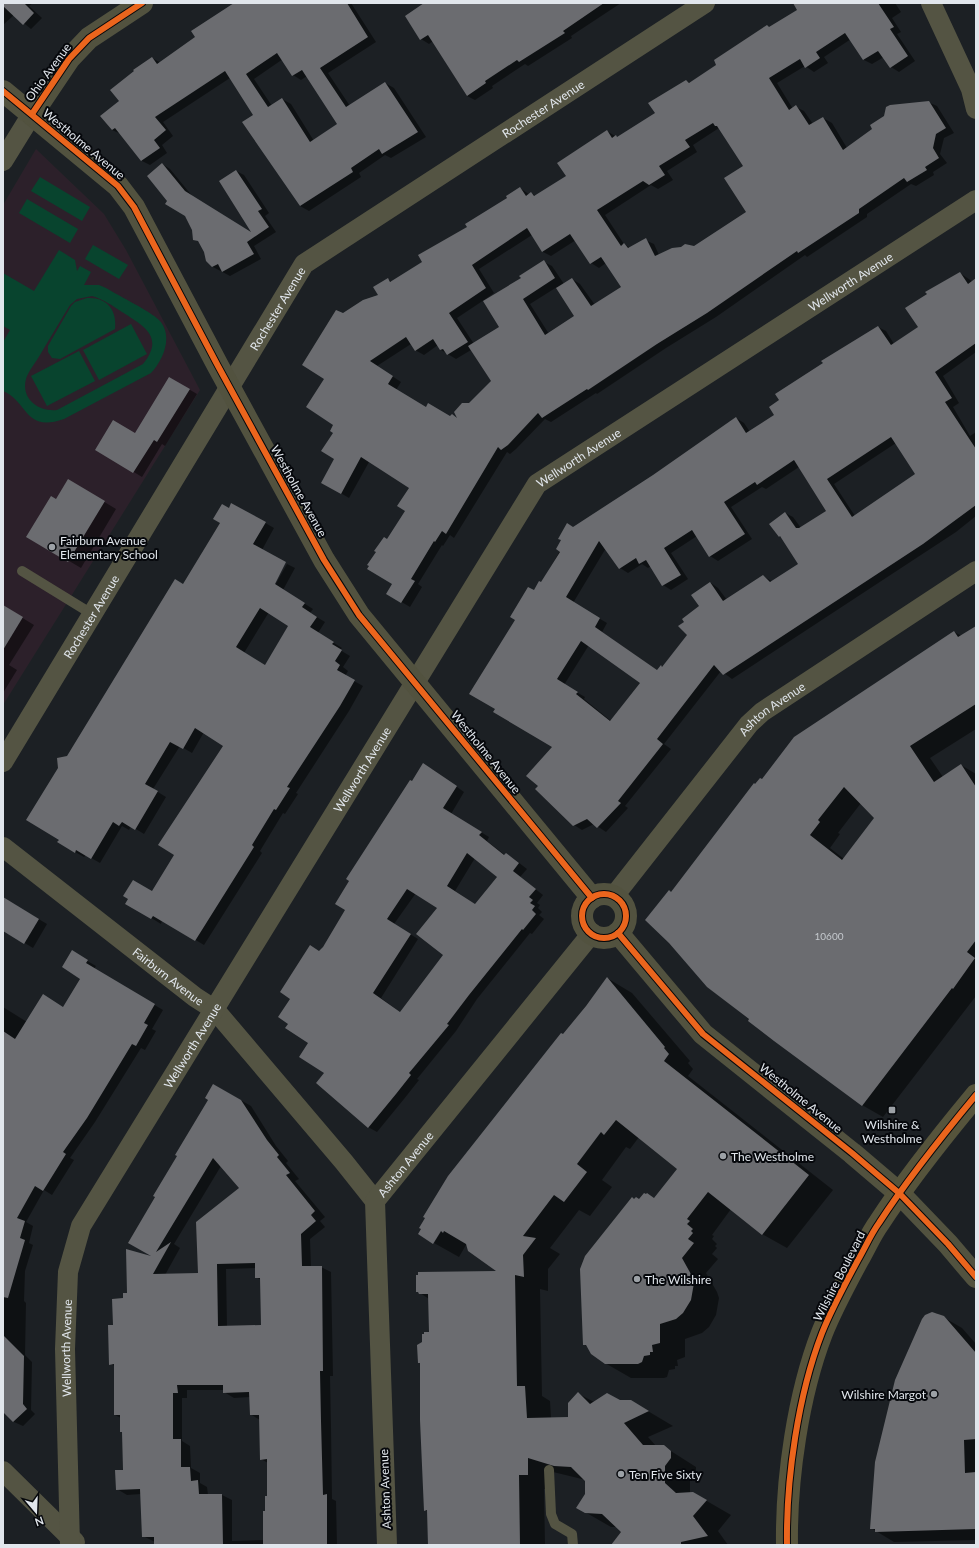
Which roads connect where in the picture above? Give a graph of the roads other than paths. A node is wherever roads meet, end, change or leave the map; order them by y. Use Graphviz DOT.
graph roads {
  1 [pos="142,3"];
  2 [pos="705,3"];
  3 [pos="931,3"];
  4 [pos="3,91"];
  5 [pos="976,109"];
  6 [pos="32,114"];
  7 [pos="3,161"];
  8 [pos="976,200"];
  9 [pos="229,386"];
  10 [pos="22,571"];
  11 [pos="976,571"];
  12 [pos="92,614"];
  13 [pos="415,684"];
  14 [pos="3,762"];
  15 [pos="3,847"];
  16 [pos="614,896"];
  17 [pos="592,898"];
  18 [pos="618,933"];
  19 [pos="592,934"];
  20 [pos="215,1010"];
  21 [pos="976,1095"];
  22 [pos="899,1193"];
  23 [pos="375,1201"];
  24 [pos="976,1277"];
  25 [pos="549,1470"];
  26 [pos="3,1471"];
  27 [pos="73,1542"];
  28 [pos="387,1545"];
  29 [pos="573,1545"];
  30 [pos="787,1545"];
  1 -- 6 [label="street, Ohio Avenue"];
  2 -- 9 [label="street, Rochester Avenue"];
  3 -- 5 [label="street"];
  4 -- 6 [label="street, Westholme Avenue"];
  6 -- 7 [label="street, Ohio Avenue"];
  6 -- 9 [label="street, Westholme Avenue"];
  8 -- 13 [label="street, Wellworth Avenue"];
  9 -- 12 [label="street, Rochester Avenue"];
  9 -- 13 [label="street, Westholme Avenue"];
  10 -- 12 [label="lane"];
  11 -- 16 [label="street, Ashton Avenue"];
  12 -- 14 [label="street, Rochester Avenue"];
  13 -- 17 [label="street, Westholme Avenue"];
  13 -- 20 [label="street, Wellworth Avenue"];
  15 -- 20 [label="street, Fairburn Avenue"];
  16 -- 17 [label="street"];
  16 -- 18 [label="street"];
  17 -- 19 [label="street"];
  18 -- 19 [label="street"];
  18 -- 22 [label="street, Westholme Avenue"];
  19 -- 23 [label="street, Ashton Avenue"];
  20 -- 23 [label="street, Fairburn Avenue"];
  20 -- 27 [label="street, Wellworth Avenue"];
  21 -- 22 [label="main road, Wilshire Boulevard"];
  22 -- 24 [label="street, Westholme Avenue"];
  22 -- 30 [label="main road, Wilshire Boulevard"];
  23 -- 28 [label="street, Ashton Avenue"];
  25 -- 29 [label="lane"];
  26 -- 27 [label="street"];
}
